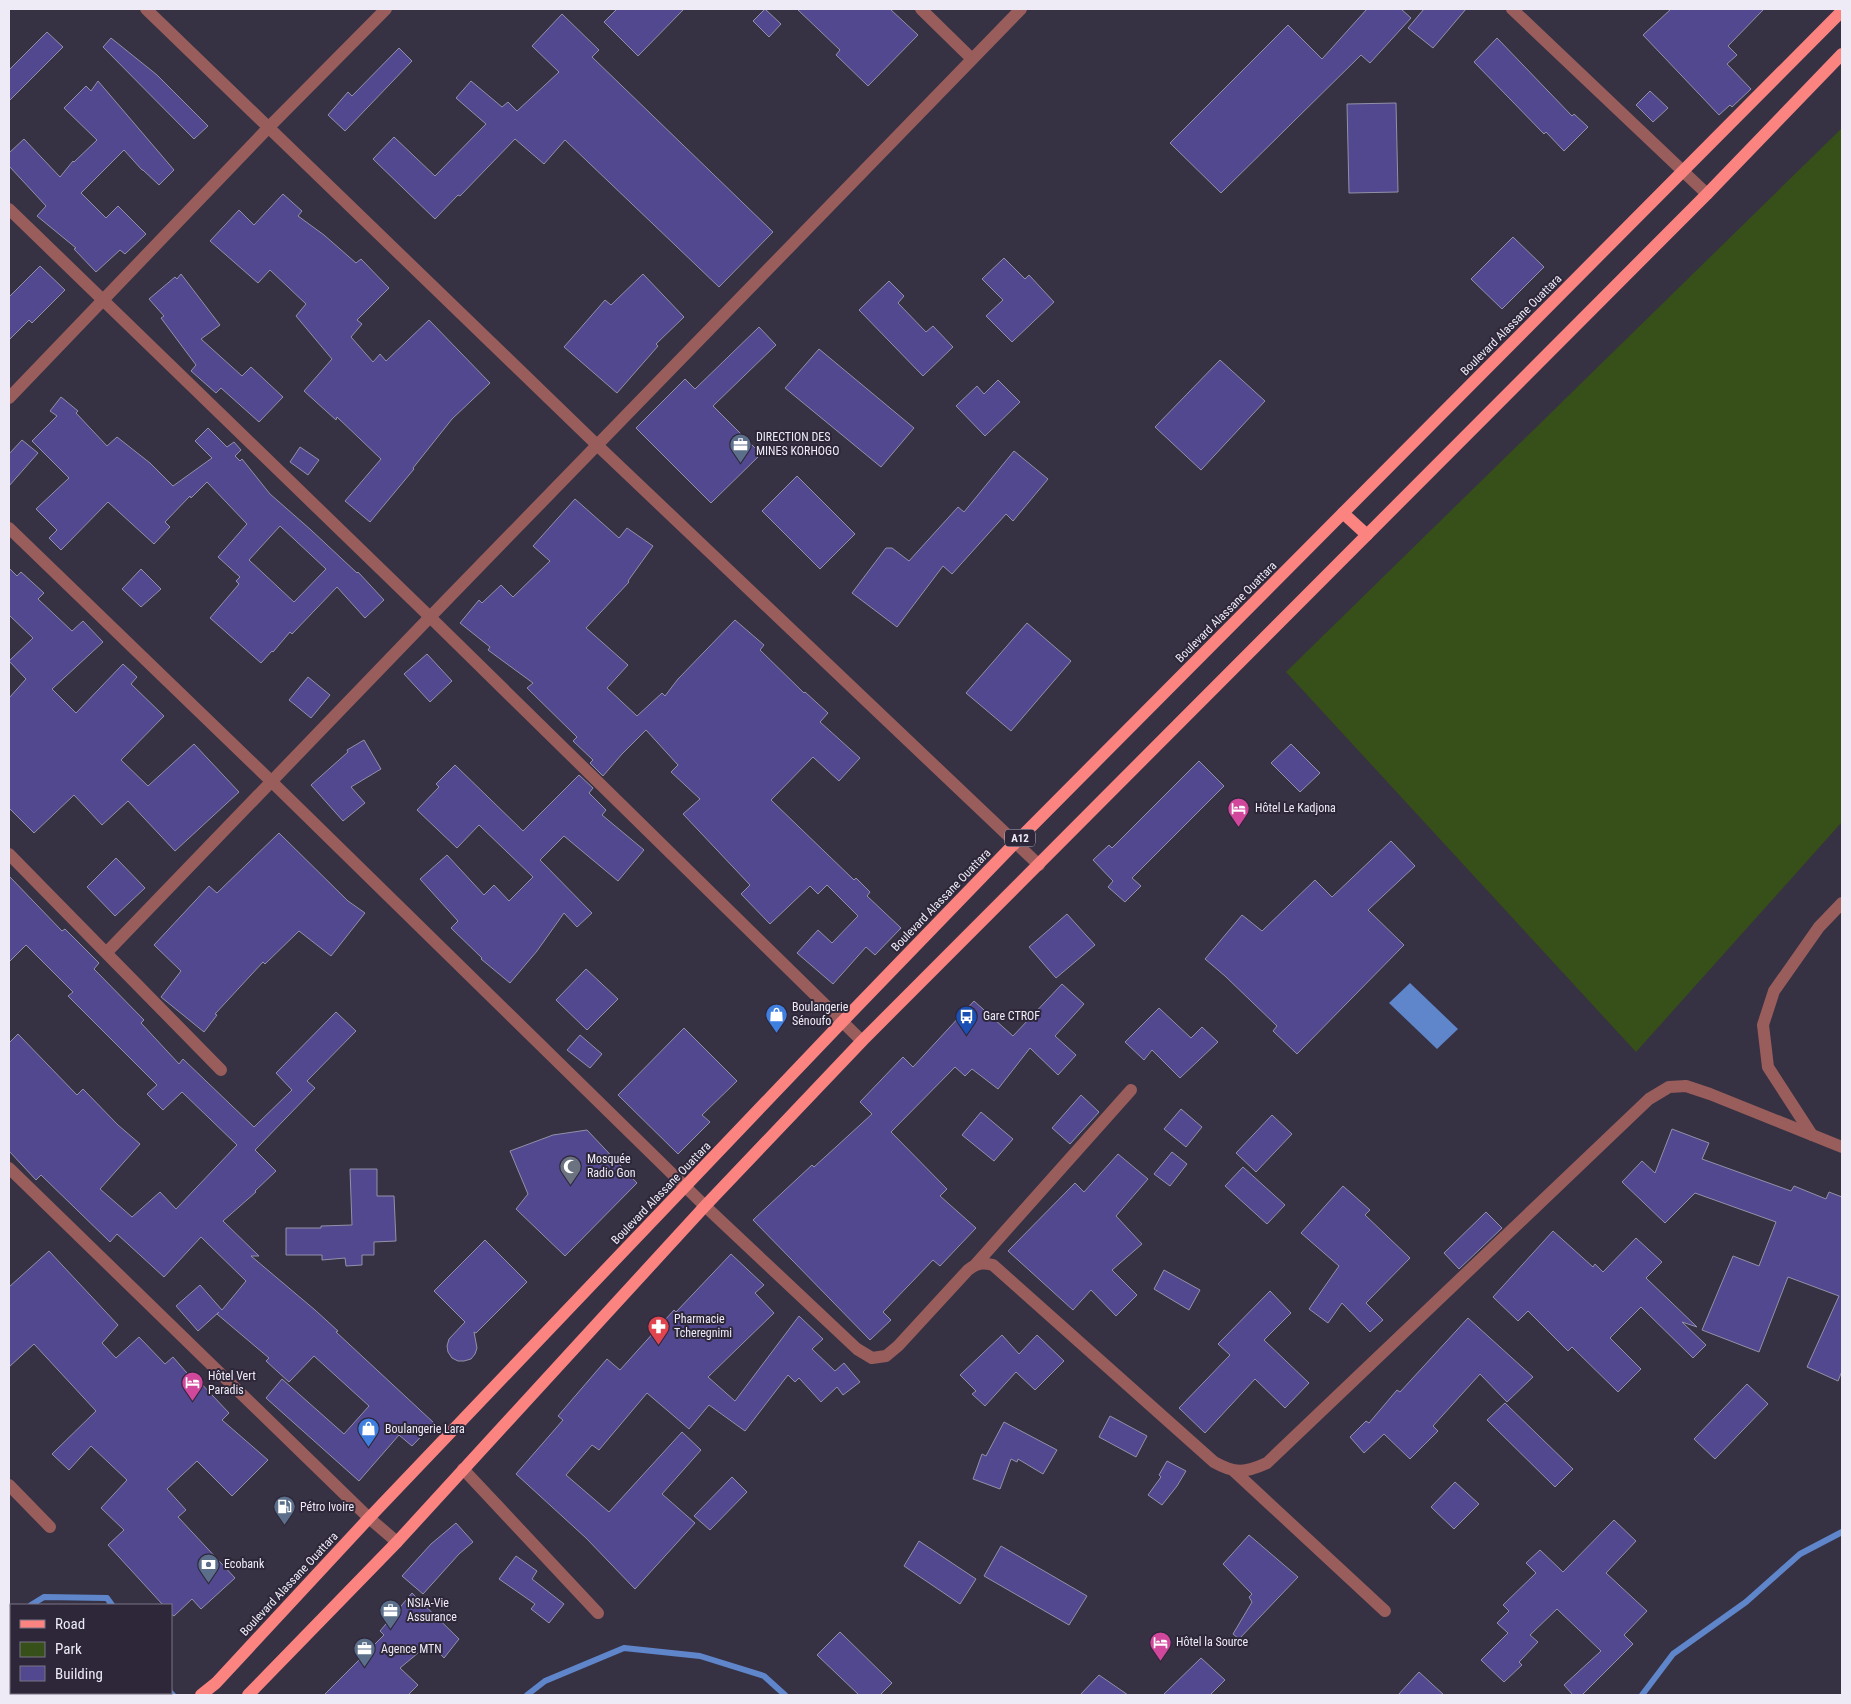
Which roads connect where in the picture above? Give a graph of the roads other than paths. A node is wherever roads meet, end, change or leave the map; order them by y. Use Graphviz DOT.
graph roads {
  1 [pos="146,9"];
  2 [pos="386,9"];
  3 [pos="921,9"];
  4 [pos="1021,9"];
  5 [pos="1512,9"];
  6 [pos="1842,11"];
  7 [pos="1842,54"];
  8 [pos="972,59"];
  9 [pos="268,127"];
  10 [pos="1684,171"];
  11 [pos="1707,194"];
  12 [pos="9,208"];
  13 [pos="102,300"];
  14 [pos="9,398"];
  15 [pos="597,445"];
  16 [pos="1343,513"];
  17 [pos="9,528"];
  18 [pos="1367,535"];
  19 [pos="430,616"];
  20 [pos="271,781"];
  21 [pos="1016,842"];
  22 [pos="9,854"];
  23 [pos="1039,865"];
  24 [pos="1842,903"];
  25 [pos="107,952"];
  26 [pos="842,1022"];
  27 [pos="862,1041"];
  28 [pos="221,1070"];
  29 [pos="1131,1090"];
  30 [pos="1812,1135"];
  31 [pos="1842,1147"];
  32 [pos="9,1168"];
  33 [pos="686,1188"];
  34 [pos="705,1206"];
  35 [pos="976,1264"];
  36 [pos="463,1469"];
  37 [pos="1234,1471"];
  38 [pos="9,1485"];
  39 [pos="369,1518"];
  40 [pos="50,1527"];
  41 [pos="396,1542"];
  42 [pos="1385,1611"];
  43 [pos="598,1613"];
  44 [pos="201,1695"];
  45 [pos="248,1695"];
  1 -- 9 [label="street"];
  2 -- 9 [label="street"];
  3 -- 8 [label="street"];
  4 -- 8 [label="street"];
  5 -- 10 [label="street"];
  6 -- 10 [label="main road, Boulevard Alassane Ouattara / A12"];
  7 -- 11 [label="main road, A12"];
  8 -- 15 [label="street"];
  9 -- 13 [label="street"];
  9 -- 15 [label="street"];
  10 -- 11 [label="street"];
  10 -- 16 [label="main road, Boulevard Alassane Ouattara / A12"];
  11 -- 18 [label="main road, A12"];
  12 -- 13 [label="street"];
  13 -- 14 [label="street"];
  13 -- 19 [label="street"];
  15 -- 19 [label="street"];
  15 -- 21 [label="street"];
  16 -- 18 [label="main road"];
  16 -- 21 [label="main road, Boulevard Alassane Ouattara / A12"];
  17 -- 20 [label="street"];
  18 -- 23 [label="main road, A12"];
  19 -- 20 [label="street"];
  19 -- 26 [label="street"];
  20 -- 25 [label="street"];
  20 -- 33 [label="street"];
  21 -- 23 [label="street"];
  21 -- 26 [label="main road, Boulevard Alassane Ouattara / A12"];
  22 -- 25 [label="street"];
  23 -- 27 [label="main road, A12"];
  24 -- 30 [label="street"];
  25 -- 28 [label="street"];
  26 -- 27 [label="street"];
  26 -- 33 [label="main road, Boulevard Alassane Ouattara / A12"];
  27 -- 34 [label="main road, A12"];
  29 -- 35 [label="street"];
  30 -- 31 [label="street"];
  30 -- 37 [label="street"];
  32 -- 39 [label="street"];
  33 -- 34 [label="street"];
  33 -- 39 [label="main road, Boulevard Alassane Ouattara / A12"];
  34 -- 35 [label="street"];
  34 -- 36 [label="main road, A12"];
  35 -- 37 [label="street"];
  36 -- 41 [label="main road, A12"];
  36 -- 43 [label="street"];
  37 -- 42 [label="street"];
  38 -- 40 [label="street"];
  39 -- 41 [label="street"];
  39 -- 44 [label="main road, Boulevard Alassane Ouattara / A12"];
  41 -- 45 [label="main road, A12"];
}
